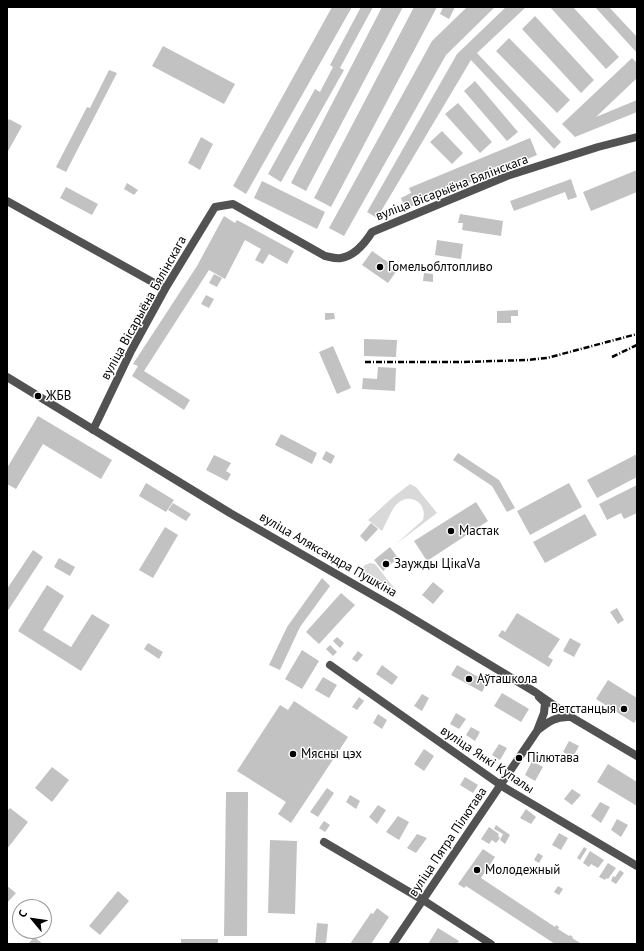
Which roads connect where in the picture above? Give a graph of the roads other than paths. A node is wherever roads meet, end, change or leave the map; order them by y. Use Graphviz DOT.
graph roads {
  1 [pos="637,137"];
  2 [pos="7,201"];
  3 [pos="165,289"];
  4 [pos="7,377"];
  5 [pos="92,430"];
  6 [pos="330,665"];
  7 [pos="535,692"];
  8 [pos="571,717"];
  9 [pos="537,731"];
  10 [pos="637,756"];
  11 [pos="501,785"];
  12 [pos="324,842"];
  13 [pos="637,866"];
  14 [pos="423,900"];
  15 [pos="393,944"];
  16 [pos="491,944"];
  1 -- 3 [label="street, вуліца Вісарыёна Бялінскага"];
  2 -- 3 [label="street"];
  3 -- 5 [label="street, вуліца Вісарыёна Бялінскага"];
  4 -- 5 [label="street, вуліца Аляксандра Пушкіна"];
  5 -- 7 [label="street, вуліца Аляксандра Пушкіна"];
  6 -- 11 [label="street, вуліца Янкі Купалы"];
  7 -- 8 [label="street, вуліца Аляксандра Пушкіна"];
  7 -- 9 [label="street, вуліца Пятра Пілютава"];
  8 -- 9 [label="street"];
  8 -- 10 [label="street, вуліца Аляксандра Пушкіна"];
  9 -- 11 [label="street, вуліца Пятра Пілютава"];
  11 -- 13 [label="street, вуліца Янкі Купалы"];
  11 -- 14 [label="street, вуліца Пятра Пілютава"];
  12 -- 14 [label="street"];
  14 -- 15 [label="street, вуліца Пятра Пілютава"];
  14 -- 16 [label="street"];
}
